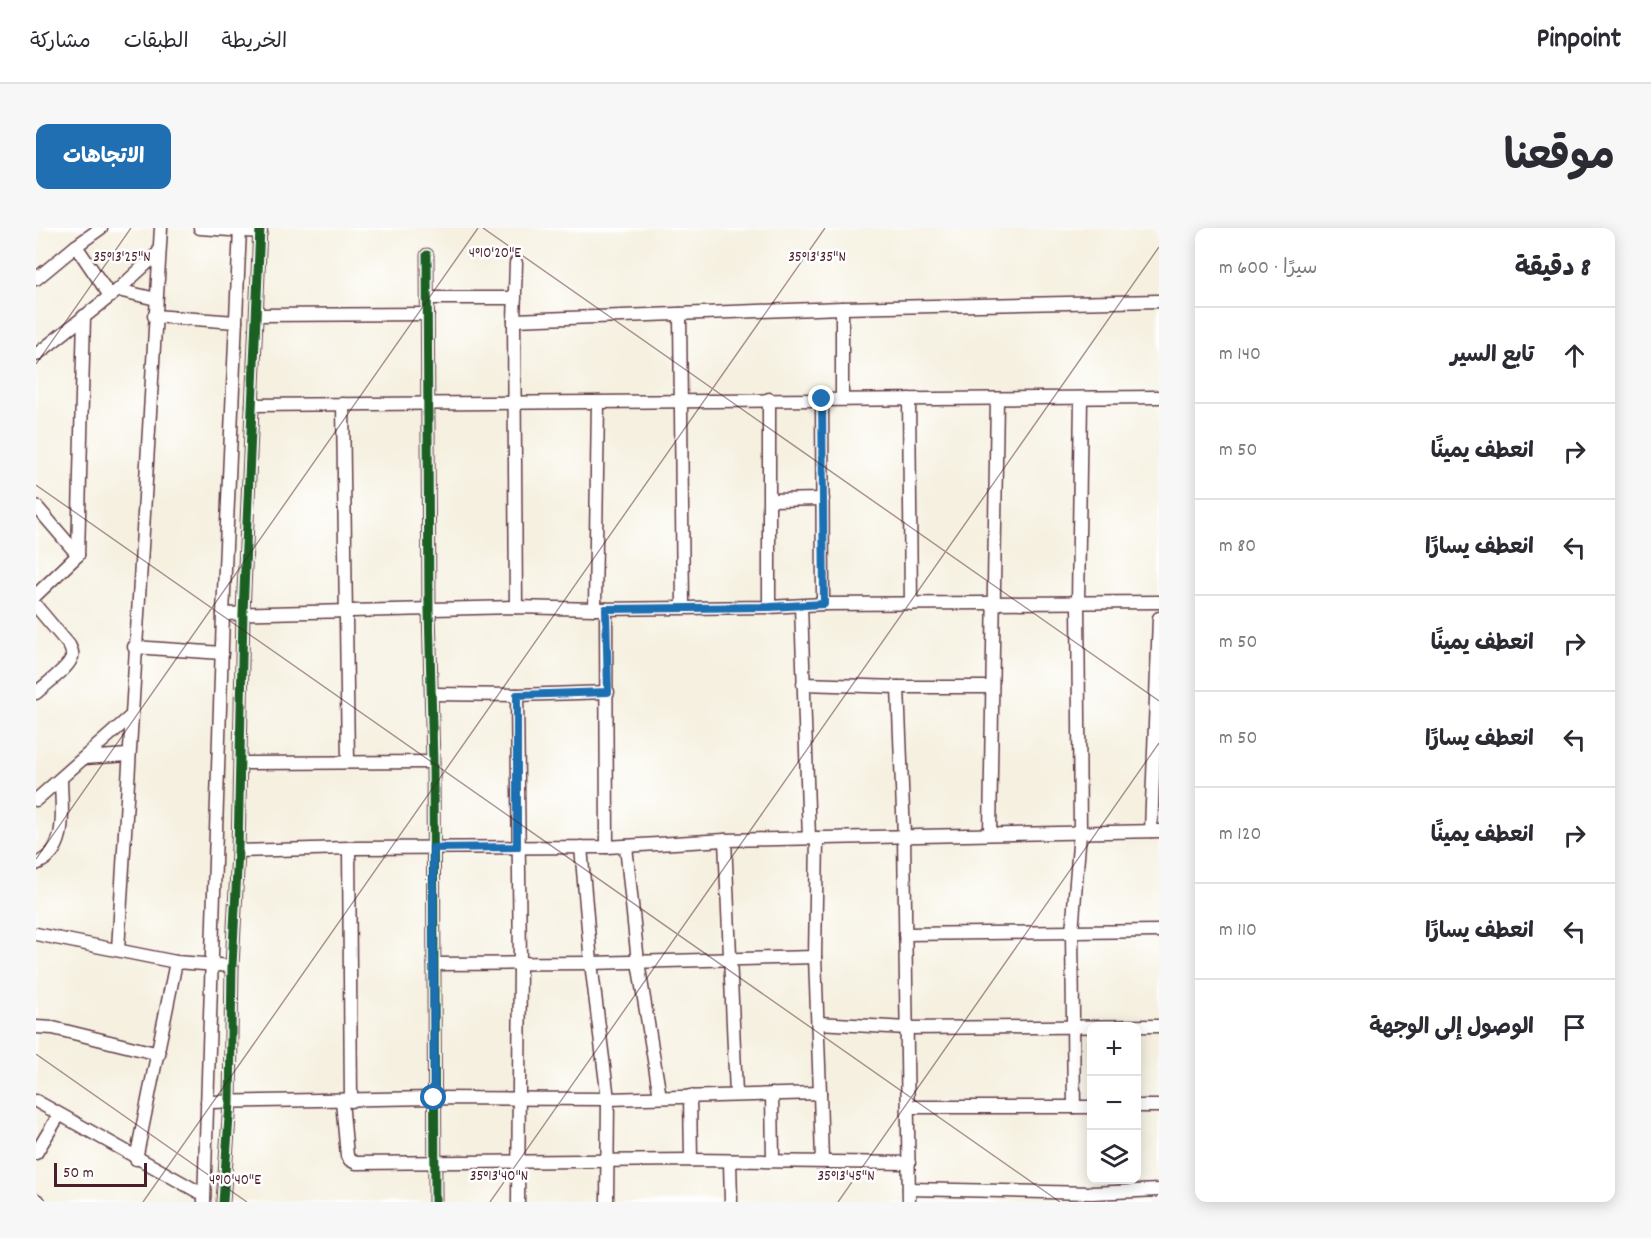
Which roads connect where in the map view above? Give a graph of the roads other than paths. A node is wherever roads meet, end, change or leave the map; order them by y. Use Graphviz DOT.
graph roads {
  1 [pos="101,228"];
  2 [pos="161,228"];
  3 [pos="200,228"];
  4 [pos="240,229"];
  5 [pos="261,230"];
  6 [pos="76,246"];
  7 [pos="158,253"];
  8 [pos="428,255"];
  9 [pos="516,263"];
  10 [pos="36,279"];
  11 [pos="114,293"];
  12 [pos="428,298"];
  13 [pos="515,298"];
  14 [pos="156,299"];
  15 [pos="1159,301"];
  16 [pos="842,308"];
  17 [pos="428,314"];
  18 [pos="680,314"];
  19 [pos="257,315"];
  20 [pos="84,316"];
  21 [pos="154,316"];
  22 [pos="514,320"];
  23 [pos="236,322"];
  24 [pos="36,355"];
  25 [pos="1159,397"];
  26 [pos="769,399"];
  27 [pos="822,399"];
  28 [pos="842,399"];
  29 [pos="909,399"];
  30 [pos="997,399"];
  31 [pos="1081,399"];
  32 [pos="514,401"];
  33 [pos="682,401"];
  34 [pos="598,402"];
  35 [pos="429,403"];
  36 [pos="343,404"];
  37 [pos="252,405"];
  38 [pos="823,499"];
  39 [pos="770,500"];
  40 [pos="36,507"];
  41 [pos="78,555"];
  42 [pos="36,595"];
  43 [pos="1159,602"];
  44 [pos="994,603"];
  45 [pos="1078,603"];
  46 [pos="824,604"];
  47 [pos="911,604"];
  48 [pos="36,606"];
  49 [pos="801,606"];
  50 [pos="516,607"];
  51 [pos="683,607"];
  52 [pos="770,607"];
  53 [pos="600,609"];
  54 [pos="429,610"];
  55 [pos="345,611"];
  56 [pos="243,613"];
  57 [pos="223,614"];
  58 [pos="1159,618"];
  59 [pos="134,647"];
  60 [pos="222,653"];
  61 [pos="1158,670"];
  62 [pos="803,684"];
  63 [pos="898,687"];
  64 [pos="993,687"];
  65 [pos="608,692"];
  66 [pos="36,693"];
  67 [pos="433,693"];
  68 [pos="517,695"];
  69 [pos="130,717"];
  70 [pos="128,755"];
  71 [pos="84,758"];
  72 [pos="348,762"];
  73 [pos="433,762"];
  74 [pos="241,763"];
  75 [pos="61,779"];
  76 [pos="36,800"];
  77 [pos="1155,831"];
  78 [pos="1080,832"];
  79 [pos="990,834"];
  80 [pos="904,836"];
  81 [pos="813,838"];
  82 [pos="725,840"];
  83 [pos="607,846"];
  84 [pos="626,846"];
  85 [pos="517,847"];
  86 [pos="581,847"];
  87 [pos="349,848"];
  88 [pos="433,848"];
  89 [pos="238,851"];
  90 [pos="36,864"];
  91 [pos="1159,931"];
  92 [pos="1072,932"];
  93 [pos="36,934"];
  94 [pos="905,934"];
  95 [pos="117,950"];
  96 [pos="815,957"];
  97 [pos="731,960"];
  98 [pos="176,962"];
  99 [pos="638,962"];
  100 [pos="591,963"];
  101 [pos="434,964"];
  102 [pos="520,964"];
  103 [pos="212,965"];
  104 [pos="232,966"];
  105 [pos="818,1023"];
  106 [pos="1073,1026"];
  107 [pos="1159,1026"];
  108 [pos="36,1027"];
  109 [pos="907,1028"];
  110 [pos="159,1054"];
  111 [pos="819,1093"];
  112 [pos="736,1094"];
  113 [pos="772,1094"];
  114 [pos="690,1096"];
  115 [pos="660,1097"];
  116 [pos="434,1098"];
  117 [pos="520,1099"];
  118 [pos="608,1099"];
  119 [pos="36,1101"];
  120 [pos="347,1101"];
  121 [pos="207,1102"];
  122 [pos="230,1103"];
  123 [pos="1141,1106"];
  124 [pos="1159,1106"];
  125 [pos="908,1107"];
  126 [pos="1074,1107"];
  127 [pos="1087,1107"];
  128 [pos="59,1115"];
  129 [pos="36,1153"];
  130 [pos="136,1159"];
  131 [pos="691,1160"];
  132 [pos="730,1161"];
  133 [pos="773,1161"];
  134 [pos="822,1161"];
  135 [pos="518,1162"];
  136 [pos="608,1162"];
  137 [pos="435,1163"];
  138 [pos="909,1163"];
  139 [pos="909,1189"];
  140 [pos="1159,1190"];
  141 [pos="1092,1197"];
  142 [pos="204,1198"];
  143 [pos="223,1202"];
  144 [pos="435,1202"];
  145 [pos="518,1202"];
  146 [pos="607,1202"];
  147 [pos="731,1202"];
  148 [pos="909,1202"];
  1 -- 6 [label="street"];
  2 -- 7 [label="street"];
  3 -- 4 [label="street"];
  4 -- 5 [label="street"];
  4 -- 23 [label="street"];
  5 -- 19 [label="street"];
  6 -- 10 [label="street"];
  6 -- 11 [label="street"];
  7 -- 11 [label="street"];
  7 -- 14 [label="street"];
  8 -- 12 [label="street"];
  9 -- 13 [label="street"];
  11 -- 14 [label="street"];
  11 -- 20 [label="street"];
  12 -- 13 [label="street"];
  12 -- 17 [label="street"];
  13 -- 22 [label="street"];
  14 -- 21 [label="street"];
  15 -- 16 [label="street"];
  16 -- 18 [label="street"];
  16 -- 28 [label="street"];
  17 -- 19 [label="street"];
  17 -- 35 [label="street"];
  18 -- 22 [label="street"];
  18 -- 33 [label="street"];
  19 -- 37 [label="street"];
  20 -- 24 [label="street"];
  20 -- 41 [label="street"];
  21 -- 23 [label="street"];
  21 -- 59 [label="street"];
  22 -- 32 [label="street"];
  23 -- 57 [label="street"];
  25 -- 31 [label="street"];
  26 -- 27 [label="street"];
  26 -- 33 [label="street"];
  26 -- 39 [label="street"];
  27 -- 28 [label="street"];
  27 -- 38 [label="street"];
  28 -- 29 [label="street"];
  29 -- 30 [label="street"];
  29 -- 47 [label="street"];
  30 -- 31 [label="street"];
  30 -- 44 [label="street"];
  31 -- 45 [label="street"];
  32 -- 34 [label="street"];
  32 -- 35 [label="street"];
  32 -- 50 [label="street"];
  33 -- 34 [label="street"];
  33 -- 51 [label="street"];
  34 -- 53 [label="street"];
  35 -- 36 [label="street"];
  35 -- 54 [label="street"];
  36 -- 37 [label="street"];
  36 -- 55 [label="street"];
  37 -- 56 [label="street"];
  38 -- 39 [label="street"];
  38 -- 46 [label="street"];
  39 -- 52 [label="street"];
  40 -- 41 [label="street"];
  41 -- 42 [label="street"];
  43 -- 45 [label="street"];
  44 -- 45 [label="street"];
  44 -- 47 [label="street"];
  44 -- 64 [label="street"];
  45 -- 78 [label="street"];
  46 -- 47 [label="street"];
  46 -- 49 [label="street"];
  48 -- 66 [label="street"];
  49 -- 52 [label="street"];
  49 -- 62 [label="street"];
  50 -- 53 [label="street"];
  50 -- 54 [label="street"];
  51 -- 52 [label="street"];
  51 -- 53 [label="street"];
  53 -- 65 [label="street"];
  54 -- 55 [label="street"];
  54 -- 67 [label="street"];
  55 -- 56 [label="street"];
  55 -- 72 [label="street"];
  56 -- 57 [label="street"];
  56 -- 74 [label="street"];
  57 -- 60 [label="street"];
  58 -- 61 [label="street"];
  59 -- 60 [label="street"];
  59 -- 69 [label="street"];
  60 -- 103 [label="street"];
  61 -- 77 [label="street"];
  62 -- 63 [label="street"];
  62 -- 81 [label="street"];
  63 -- 64 [label="street"];
  63 -- 80 [label="street"];
  64 -- 79 [label="street"];
  65 -- 68 [label="street"];
  65 -- 83 [label="street"];
  67 -- 68 [label="street"];
  67 -- 73 [label="street"];
  68 -- 85 [label="street"];
  69 -- 70 [label="street"];
  69 -- 71 [label="street"];
  70 -- 71 [label="street"];
  70 -- 95 [label="street"];
  71 -- 75 [label="street"];
  72 -- 73 [label="street"];
  72 -- 74 [label="street"];
  73 -- 88 [label="street"];
  74 -- 89 [label="street"];
  75 -- 76 [label="street"];
  75 -- 90 [label="street"];
  77 -- 78 [label="street"];
  78 -- 79 [label="street"];
  78 -- 92 [label="street"];
  79 -- 80 [label="street"];
  80 -- 81 [label="street"];
  80 -- 94 [label="street"];
  81 -- 82 [label="street"];
  81 -- 96 [label="street"];
  82 -- 84 [label="street"];
  82 -- 97 [label="street"];
  83 -- 84 [label="street"];
  83 -- 86 [label="street"];
  84 -- 99 [label="street"];
  85 -- 86 [label="street"];
  85 -- 88 [label="street"];
  85 -- 102 [label="street"];
  86 -- 100 [label="street"];
  87 -- 88 [label="street"];
  87 -- 89 [label="street"];
  87 -- 120 [label="street"];
  88 -- 101 [label="street"];
  89 -- 104 [label="street"];
  91 -- 92 [label="street"];
  92 -- 94 [label="street"];
  92 -- 106 [label="street"];
  93 -- 95 [label="street"];
  94 -- 109 [label="street"];
  95 -- 98 [label="street"];
  96 -- 97 [label="street"];
  96 -- 105 [label="street"];
  97 -- 99 [label="street"];
  97 -- 112 [label="street"];
  98 -- 103 [label="street"];
  98 -- 110 [label="street"];
  99 -- 100 [label="street"];
  99 -- 115 [label="street"];
  100 -- 102 [label="street"];
  100 -- 118 [label="street"];
  101 -- 102 [label="street"];
  101 -- 116 [label="street"];
  102 -- 117 [label="street"];
  103 -- 104 [label="street"];
  103 -- 121 [label="street"];
  104 -- 122 [label="street"];
  105 -- 109 [label="street"];
  105 -- 111 [label="street"];
  106 -- 107 [label="street"];
  106 -- 109 [label="street"];
  106 -- 126 [label="street"];
  108 -- 110 [label="street"];
  109 -- 125 [label="street"];
  110 -- 130 [label="street"];
  111 -- 113 [label="street"];
  111 -- 134 [label="street"];
  112 -- 113 [label="street"];
  112 -- 114 [label="street"];
  113 -- 133 [label="street"];
  114 -- 115 [label="street"];
  114 -- 131 [label="street"];
  115 -- 118 [label="street"];
  116 -- 117 [label="street"];
  116 -- 120 [label="street"];
  116 -- 137 [label="street"];
  117 -- 118 [label="street"];
  117 -- 135 [label="street"];
  118 -- 136 [label="street"];
  119 -- 128 [label="street"];
  120 -- 122 [label="street"];
  120 -- 137 [label="street"];
  121 -- 122 [label="street"];
  121 -- 142 [label="street"];
  122 -- 143 [label="street"];
  123 -- 124 [label="street"];
  125 -- 126 [label="street"];
  125 -- 138 [label="street"];
  126 -- 127 [label="street"];
  128 -- 129 [label="street"];
  128 -- 130 [label="street"];
  130 -- 142 [label="street"];
  131 -- 132 [label="street"];
  131 -- 136 [label="street"];
  132 -- 133 [label="street"];
  132 -- 147 [label="street"];
  133 -- 134 [label="street"];
  134 -- 138 [label="street"];
  135 -- 136 [label="street"];
  135 -- 137 [label="street"];
  135 -- 145 [label="street"];
  136 -- 146 [label="street"];
  137 -- 144 [label="street"];
  138 -- 139 [label="street"];
  139 -- 141 [label="street"];
  139 -- 148 [label="street"];
  140 -- 141 [label="street"];
}
